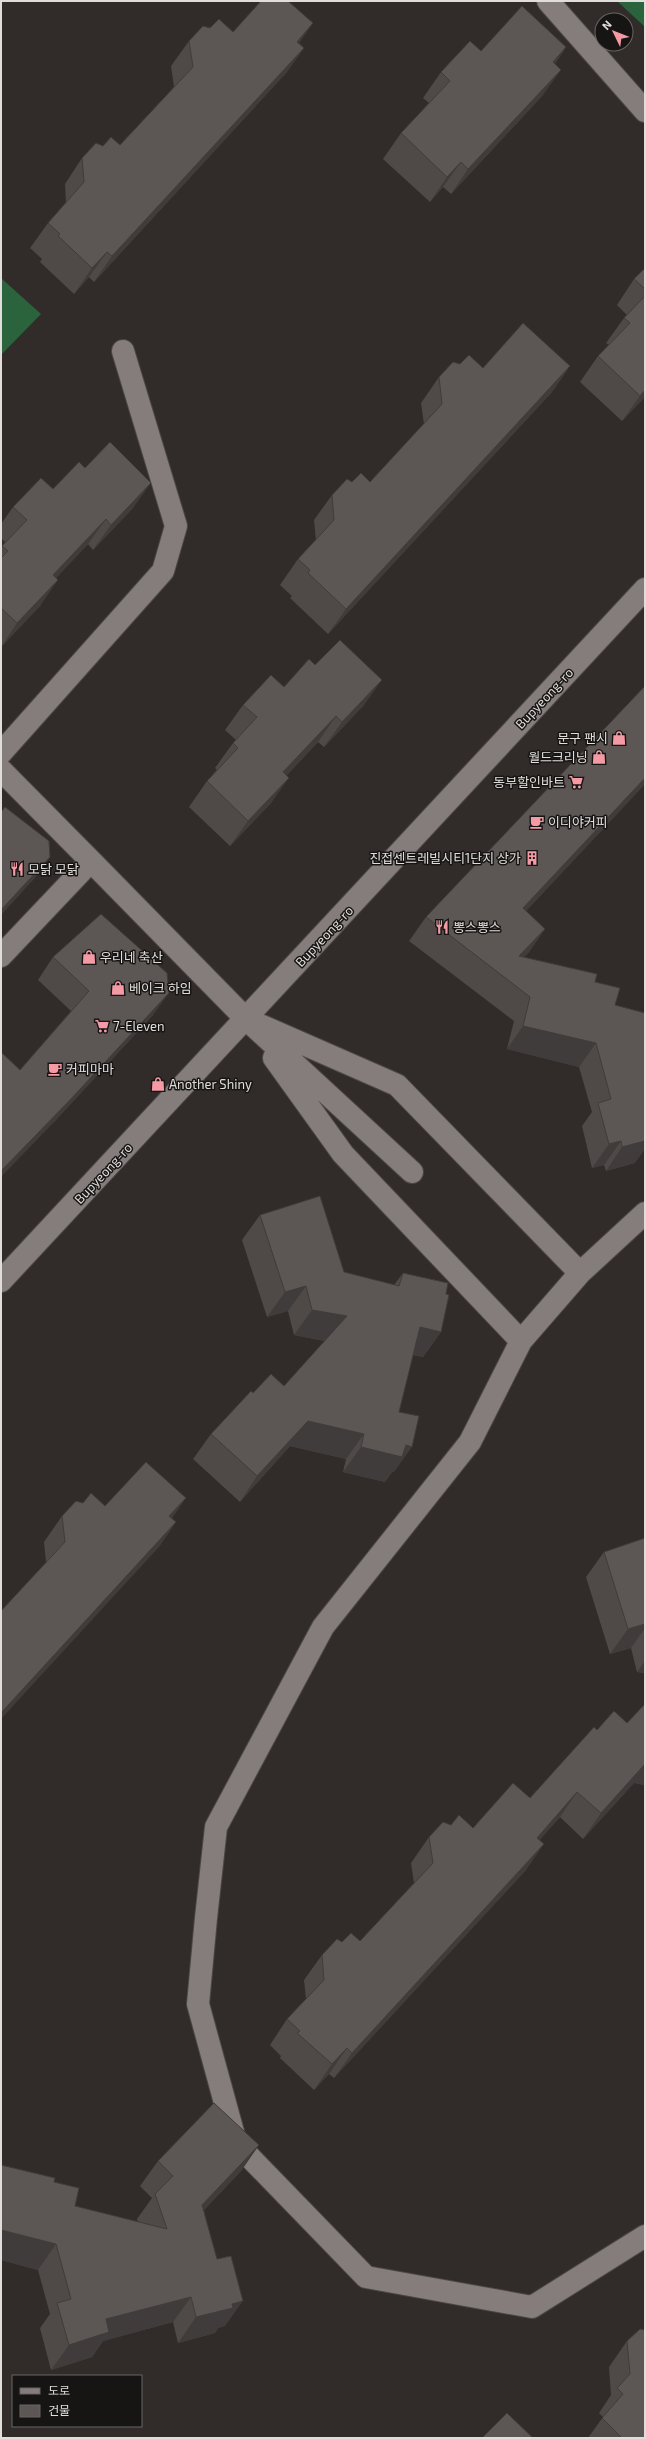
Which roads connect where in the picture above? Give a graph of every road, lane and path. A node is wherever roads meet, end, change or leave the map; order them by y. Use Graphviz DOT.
graph roads {
  1 [pos="548,1"];
  2 [pos="645,111"];
  3 [pos="123,351"];
  4 [pos="645,589"];
  5 [pos="1,753"];
  6 [pos="1,770"];
  7 [pos="91,861"];
  8 [pos="1,956"];
  9 [pos="246,1020"];
  10 [pos="412,1172"];
  11 [pos="645,1213"];
  12 [pos="580,1273"];
  13 [pos="1,1281"];
  14 [pos="521,1341"];
  15 [pos="645,2236"];
  1 -- 2 [label="street"];
  3 -- 5 [label="street"];
  4 -- 9 [label="street, Bupyeong-ro"];
  6 -- 7 [label="street"];
  7 -- 8 [label="street"];
  7 -- 9 [label="street"];
  9 -- 10 [label="street"];
  9 -- 12 [label="street"];
  9 -- 13 [label="street, Bupyeong-ro"];
  9 -- 14 [label="street"];
  11 -- 12 [label="street"];
  12 -- 14 [label="street"];
  14 -- 15 [label="street"];
}
